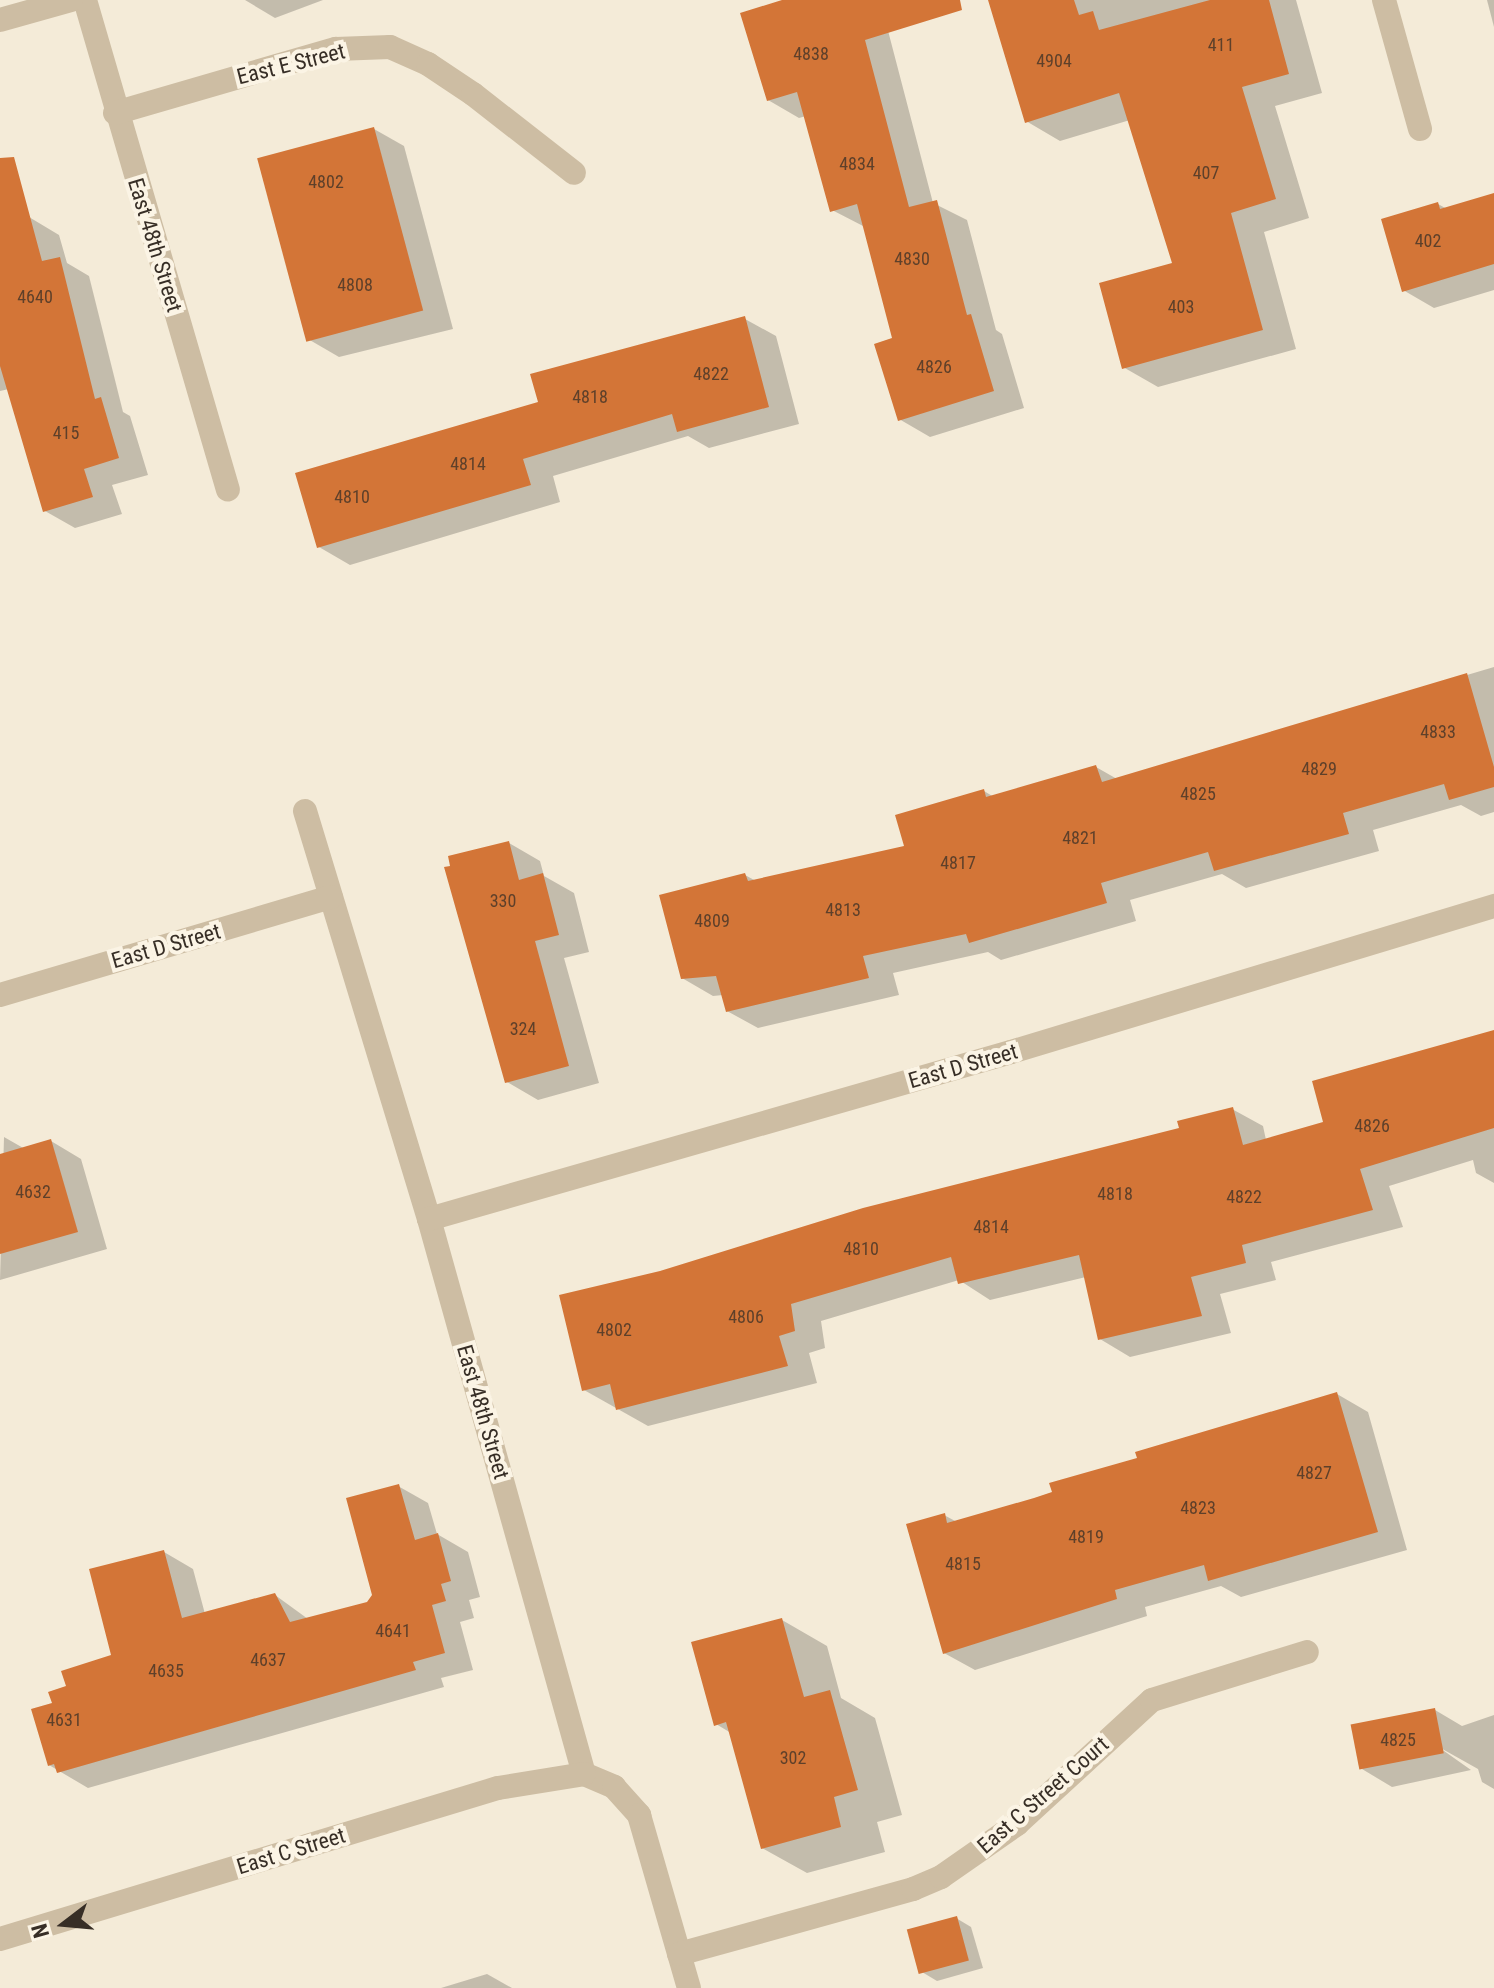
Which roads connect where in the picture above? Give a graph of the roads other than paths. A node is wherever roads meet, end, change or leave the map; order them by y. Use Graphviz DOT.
graph roads {
  1 [pos="71,0"];
  2 [pos="85,0"];
  3 [pos="1384,0"];
  4 [pos="0,20"];
  5 [pos="115,113"];
  6 [pos="1420,129"];
  7 [pos="574,173"];
  8 [pos="228,490"];
  9 [pos="305,811"];
  10 [pos="331,897"];
  11 [pos="1494,906"];
  12 [pos="0,995"];
  13 [pos="429,1219"];
  14 [pos="1307,1652"];
  15 [pos="584,1774"];
  16 [pos="0,1939"];
  17 [pos="679,1954"];
  18 [pos="689,1988"];
  1 -- 4 [label="street"];
  2 -- 5 [label="street, East 48th Street"];
  3 -- 6 [label="street"];
  5 -- 7 [label="street, East E Street"];
  5 -- 8 [label="street, East 48th Street"];
  9 -- 10 [label="street, East 48th Street"];
  10 -- 12 [label="street, East D Street"];
  10 -- 13 [label="street, East 48th Street"];
  11 -- 13 [label="street, East D Street"];
  13 -- 15 [label="street, East 48th Street"];
  14 -- 17 [label="street, East C Street Court"];
  15 -- 16 [label="street, East C Street"];
  15 -- 17 [label="street"];
  17 -- 18 [label="street"];
}
